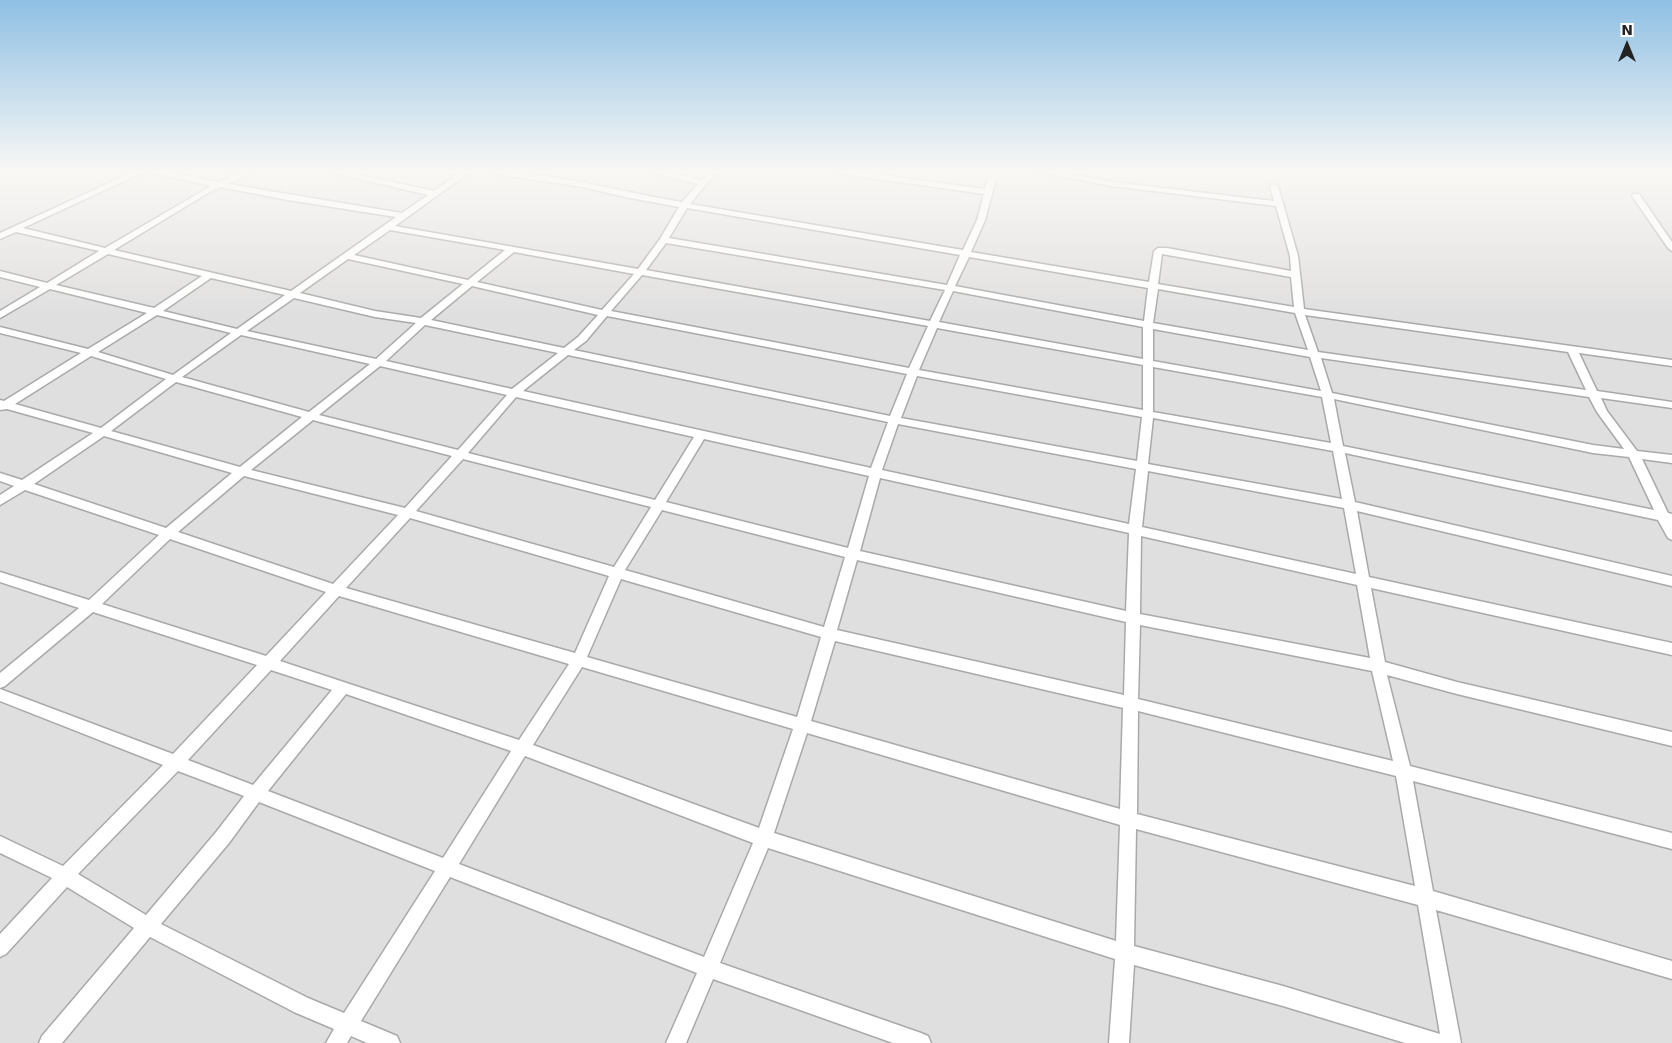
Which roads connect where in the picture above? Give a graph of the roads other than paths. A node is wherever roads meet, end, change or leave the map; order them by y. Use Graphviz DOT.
graph roads {
  1 [pos="33,221"];
  2 [pos="158,221"];
  3 [pos="398,221"];
  4 [pos="675,221"];
  5 [pos="781,221"];
  6 [pos="981,221"];
  7 [pos="1284,221"];
  8 [pos="1653,221"];
  9 [pos="389,227"];
  10 [pos="15,229"];
  11 [pos="0,236"];
  12 [pos="664,240"];
  13 [pos="1672,248"];
  14 [pos="512,249"];
  15 [pos="107,250"];
  16 [pos="966,253"];
  17 [pos="347,256"];
  18 [pos="640,272"];
  19 [pos="0,274"];
  20 [pos="209,275"];
  21 [pos="1296,275"];
  22 [pos="470,284"];
  23 [pos="47,286"];
  24 [pos="1154,286"];
  25 [pos="950,288"];
  26 [pos="291,295"];
  27 [pos="155,312"];
  28 [pos="604,312"];
  29 [pos="1299,312"];
  30 [pos="0,315"];
  31 [pos="423,322"];
  32 [pos="934,325"];
  33 [pos="1148,326"];
  34 [pos="0,330"];
  35 [pos="239,332"];
  36 [pos="1572,349"];
  37 [pos="88,352"];
  38 [pos="566,352"];
  39 [pos="1315,355"];
  40 [pos="378,363"];
  41 [pos="1149,363"];
  42 [pos="1672,363"];
  43 [pos="913,372"];
  44 [pos="175,379"];
  45 [pos="514,393"];
  46 [pos="1594,394"];
  47 [pos="1328,395"];
  48 [pos="2,405"];
  49 [pos="1672,405"];
  50 [pos="1148,414"];
  51 [pos="310,416"];
  52 [pos="894,420"];
  53 [pos="104,432"];
  54 [pos="701,435"];
  55 [pos="1337,448"];
  56 [pos="461,453"];
  57 [pos="1633,453"];
  58 [pos="1672,459"];
  59 [pos="1143,466"];
  60 [pos="242,471"];
  61 [pos="874,473"];
  62 [pos="0,477"];
  63 [pos="23,486"];
  64 [pos="0,502"];
  65 [pos="659,504"];
  66 [pos="1349,505"];
  67 [pos="407,513"];
  68 [pos="1668,517"];
  69 [pos="1135,531"];
  70 [pos="168,534"];
  71 [pos="1672,535"];
  72 [pos="852,554"];
  73 [pos="617,573"];
  74 [pos="0,577"];
  75 [pos="1672,581"];
  76 [pos="1364,582"];
  77 [pos="336,590"];
  78 [pos="90,606"];
  79 [pos="1132,618"];
  80 [pos="830,634"];
  81 [pos="1672,649"];
  82 [pos="579,660"];
  83 [pos="268,664"];
  84 [pos="1378,666"];
  85 [pos="0,682"];
  86 [pos="343,687"];
  87 [pos="0,695"];
  88 [pos="1130,703"];
  89 [pos="802,724"];
  90 [pos="1672,739"];
  91 [pos="522,748"];
  92 [pos="176,762"];
  93 [pos="1403,771"];
  94 [pos="256,793"];
  95 [pos="1127,819"];
  96 [pos="764,838"];
  97 [pos="1672,841"];
  98 [pos="0,844"];
  99 [pos="447,868"];
  100 [pos="66,876"];
  101 [pos="1425,898"];
  102 [pos="147,926"];
  103 [pos="0,948"];
  104 [pos="1125,953"];
  105 [pos="708,968"];
  106 [pos="1672,970"];
  107 [pos="348,1025"];
  108 [pos="49,1043"];
  109 [pos="336,1043"];
  110 [pos="390,1043"];
  111 [pos="676,1043"];
  112 [pos="920,1043"];
  113 [pos="1119,1043"];
  114 [pos="1437,1043"];
  115 [pos="1451,1043"];
  1 -- 10 [label="street"];
  2 -- 15 [label="street"];
  3 -- 9 [label="street"];
  4 -- 12 [label="street"];
  5 -- 16 [label="street"];
  6 -- 16 [label="street"];
  7 -- 21 [label="street"];
  8 -- 13 [label="street"];
  9 -- 14 [label="street"];
  9 -- 17 [label="street"];
  10 -- 11 [label="street"];
  10 -- 15 [label="street"];
  12 -- 18 [label="street"];
  12 -- 25 [label="street"];
  14 -- 18 [label="street"];
  14 -- 22 [label="street"];
  15 -- 20 [label="street"];
  15 -- 23 [label="street"];
  16 -- 24 [label="street"];
  16 -- 25 [label="street"];
  17 -- 22 [label="street"];
  17 -- 26 [label="street"];
  18 -- 28 [label="street"];
  18 -- 32 [label="street"];
  19 -- 23 [label="street"];
  20 -- 26 [label="street"];
  20 -- 27 [label="street"];
  21 -- 24 [label="street"];
  21 -- 29 [label="street"];
  22 -- 28 [label="street"];
  22 -- 31 [label="street"];
  23 -- 27 [label="street"];
  23 -- 30 [label="street"];
  24 -- 29 [label="street"];
  24 -- 33 [label="street"];
  25 -- 32 [label="street"];
  25 -- 33 [label="street"];
  26 -- 31 [label="street"];
  26 -- 35 [label="street"];
  27 -- 35 [label="street"];
  27 -- 37 [label="street"];
  28 -- 38 [label="street"];
  28 -- 43 [label="street"];
  29 -- 36 [label="street"];
  29 -- 39 [label="street"];
  31 -- 38 [label="street"];
  31 -- 40 [label="street"];
  32 -- 41 [label="street"];
  32 -- 43 [label="street"];
  33 -- 39 [label="street"];
  33 -- 41 [label="street"];
  34 -- 37 [label="street"];
  35 -- 40 [label="street"];
  35 -- 44 [label="street"];
  36 -- 42 [label="street"];
  36 -- 46 [label="street"];
  37 -- 44 [label="street"];
  37 -- 48 [label="street"];
  38 -- 45 [label="street"];
  38 -- 52 [label="street"];
  39 -- 46 [label="street"];
  39 -- 47 [label="street"];
  40 -- 45 [label="street"];
  40 -- 51 [label="street"];
  41 -- 47 [label="street"];
  41 -- 50 [label="street"];
  43 -- 50 [label="street"];
  43 -- 52 [label="street"];
  44 -- 51 [label="street"];
  44 -- 53 [label="street"];
  45 -- 54 [label="street"];
  45 -- 56 [label="street"];
  46 -- 49 [label="street"];
  46 -- 57 [label="street"];
  47 -- 55 [label="street"];
  47 -- 57 [label="street"];
  48 -- 53 [label="street"];
  50 -- 55 [label="street"];
  50 -- 59 [label="street"];
  51 -- 56 [label="street"];
  51 -- 60 [label="street"];
  52 -- 59 [label="street"];
  52 -- 61 [label="street"];
  53 -- 60 [label="street"];
  53 -- 63 [label="street"];
  54 -- 61 [label="street"];
  54 -- 65 [label="street"];
  55 -- 66 [label="street"];
  55 -- 68 [label="street"];
  56 -- 65 [label="street"];
  56 -- 67 [label="street"];
  57 -- 58 [label="street"];
  57 -- 68 [label="street"];
  59 -- 66 [label="street"];
  59 -- 69 [label="street"];
  60 -- 67 [label="street"];
  60 -- 70 [label="street"];
  61 -- 69 [label="street"];
  61 -- 72 [label="street"];
  62 -- 63 [label="street"];
  63 -- 64 [label="street"];
  63 -- 70 [label="street"];
  65 -- 72 [label="street"];
  65 -- 73 [label="street"];
  66 -- 75 [label="street"];
  66 -- 76 [label="street"];
  67 -- 73 [label="street"];
  67 -- 77 [label="street"];
  68 -- 71 [label="street"];
  69 -- 76 [label="street"];
  69 -- 79 [label="street"];
  70 -- 77 [label="street"];
  70 -- 78 [label="street"];
  72 -- 79 [label="street"];
  72 -- 80 [label="street"];
  73 -- 80 [label="street"];
  73 -- 82 [label="street"];
  74 -- 78 [label="street"];
  76 -- 81 [label="street"];
  76 -- 84 [label="street"];
  77 -- 82 [label="street"];
  77 -- 83 [label="street"];
  78 -- 83 [label="street"];
  78 -- 85 [label="street"];
  79 -- 84 [label="street"];
  79 -- 88 [label="street"];
  80 -- 88 [label="street"];
  80 -- 89 [label="street"];
  82 -- 89 [label="street"];
  82 -- 91 [label="street"];
  83 -- 86 [label="street"];
  83 -- 92 [label="street"];
  84 -- 90 [label="street"];
  84 -- 93 [label="street"];
  86 -- 91 [label="street"];
  86 -- 94 [label="street"];
  87 -- 92 [label="street"];
  88 -- 93 [label="street"];
  88 -- 95 [label="street"];
  89 -- 95 [label="street"];
  89 -- 96 [label="street"];
  91 -- 96 [label="street"];
  91 -- 99 [label="street"];
  92 -- 94 [label="street"];
  92 -- 100 [label="street"];
  93 -- 97 [label="street"];
  93 -- 101 [label="street"];
  94 -- 99 [label="street"];
  94 -- 102 [label="street"];
  95 -- 101 [label="street"];
  95 -- 104 [label="street"];
  96 -- 104 [label="street"];
  96 -- 105 [label="street"];
  98 -- 100 [label="street"];
  99 -- 105 [label="street"];
  99 -- 107 [label="street"];
  100 -- 102 [label="street"];
  100 -- 103 [label="street"];
  101 -- 106 [label="street"];
  101 -- 115 [label="street"];
  102 -- 107 [label="street"];
  102 -- 108 [label="street"];
  104 -- 113 [label="street"];
  104 -- 114 [label="street"];
  105 -- 111 [label="street"];
  105 -- 112 [label="street"];
  107 -- 109 [label="street"];
  107 -- 110 [label="street"];
}
